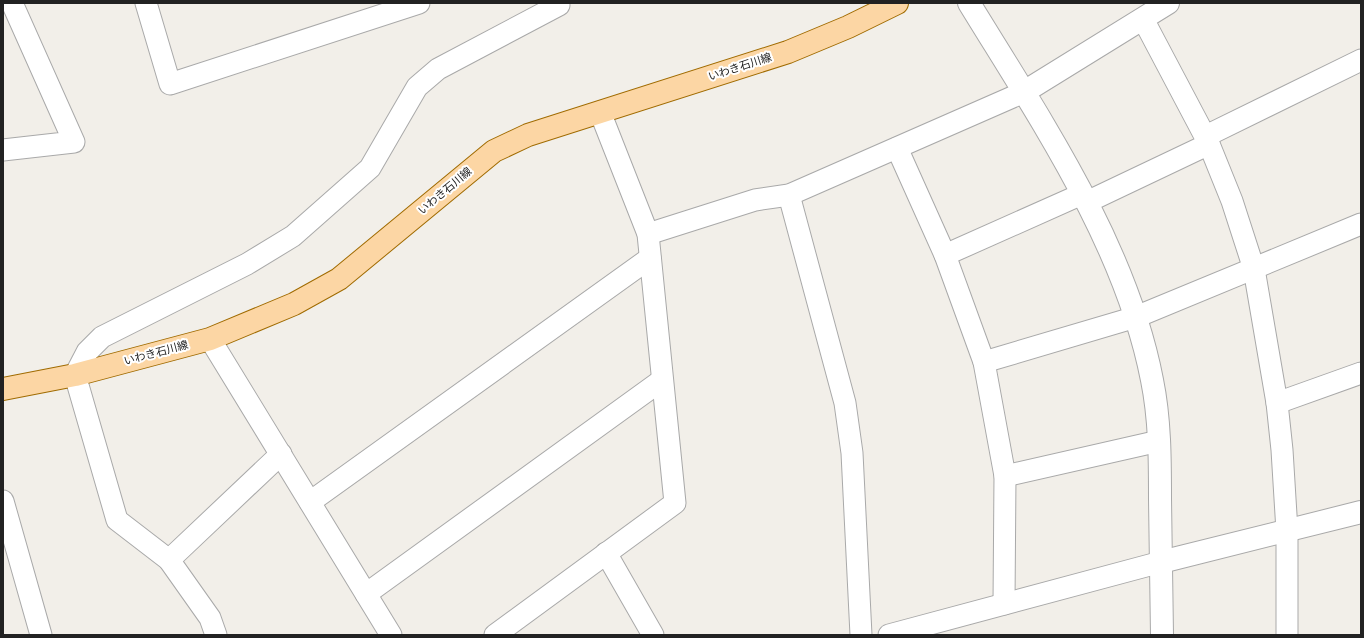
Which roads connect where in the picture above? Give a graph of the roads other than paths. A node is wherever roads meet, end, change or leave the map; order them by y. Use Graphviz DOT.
graph roads {
  1 [pos="12,3"];
  2 [pos="146,3"];
  3 [pos="419,3"];
  4 [pos="558,3"];
  5 [pos="897,3"];
  6 [pos="969,3"];
  7 [pos="1168,3"];
  8 [pos="1143,19"];
  9 [pos="1361,60"];
  10 [pos="1024,92"];
  11 [pos="600,112"];
  12 [pos="1207,140"];
  13 [pos="897,148"];
  14 [pos="3,150"];
  15 [pos="789,195"];
  16 [pos="1084,198"];
  17 [pos="1361,224"];
  18 [pos="648,234"];
  19 [pos="945,255"];
  20 [pos="650,258"];
  21 [pos="1254,269"];
  22 [pos="1136,317"];
  23 [pos="210,339"];
  24 [pos="984,362"];
  25 [pos="1361,373"];
  26 [pos="75,375"];
  27 [pos="662,380"];
  28 [pos="3,389"];
  29 [pos="1277,403"];
  30 [pos="1160,441"];
  31 [pos="281,454"];
  32 [pos="1005,476"];
  33 [pos="3,501"];
  34 [pos="310,502"];
  35 [pos="1361,512"];
  36 [pos="1287,531"];
  37 [pos="7,532"];
  38 [pos="606,553"];
  39 [pos="169,560"];
  40 [pos="1161,562"];
  41 [pos="366,594"];
  42 [pos="1004,604"];
  43 [pos="40,635"];
  44 [pos="216,635"];
  45 [pos="391,635"];
  46 [pos="495,635"];
  47 [pos="653,635"];
  48 [pos="861,635"];
  49 [pos="889,635"];
  50 [pos="1162,635"];
  51 [pos="1287,635"];
  1 -- 14 [label="street"];
  2 -- 3 [label="street"];
  4 -- 26 [label="street"];
  5 -- 11 [label="main road, いわき石川線"];
  6 -- 10 [label="street"];
  7 -- 8 [label="street"];
  8 -- 10 [label="street"];
  8 -- 12 [label="street"];
  9 -- 12 [label="street"];
  10 -- 13 [label="street"];
  10 -- 16 [label="street"];
  11 -- 18 [label="street"];
  11 -- 23 [label="main road, いわき石川線"];
  12 -- 16 [label="street"];
  12 -- 21 [label="street"];
  13 -- 15 [label="street"];
  13 -- 19 [label="street"];
  15 -- 18 [label="street"];
  15 -- 48 [label="street"];
  16 -- 19 [label="street"];
  16 -- 22 [label="street"];
  17 -- 21 [label="street"];
  18 -- 20 [label="street"];
  19 -- 24 [label="street"];
  20 -- 27 [label="street"];
  20 -- 34 [label="street"];
  21 -- 22 [label="street"];
  21 -- 29 [label="street"];
  22 -- 24 [label="street"];
  22 -- 30 [label="street"];
  23 -- 26 [label="main road, いわき石川線"];
  23 -- 31 [label="street"];
  24 -- 32 [label="street"];
  25 -- 29 [label="street"];
  26 -- 28 [label="main road, いわき石川線"];
  26 -- 39 [label="street"];
  27 -- 38 [label="street"];
  27 -- 41 [label="street"];
  29 -- 36 [label="street"];
  30 -- 32 [label="street"];
  30 -- 40 [label="street"];
  31 -- 34 [label="street"];
  31 -- 39 [label="street"];
  32 -- 42 [label="street"];
  33 -- 37 [label="street"];
  34 -- 41 [label="street"];
  35 -- 36 [label="street"];
  36 -- 40 [label="street"];
  36 -- 51 [label="street"];
  37 -- 43 [label="street"];
  38 -- 46 [label="street"];
  38 -- 47 [label="street"];
  39 -- 44 [label="street"];
  40 -- 42 [label="street"];
  40 -- 50 [label="street"];
  41 -- 45 [label="street"];
  42 -- 49 [label="street"];
}
